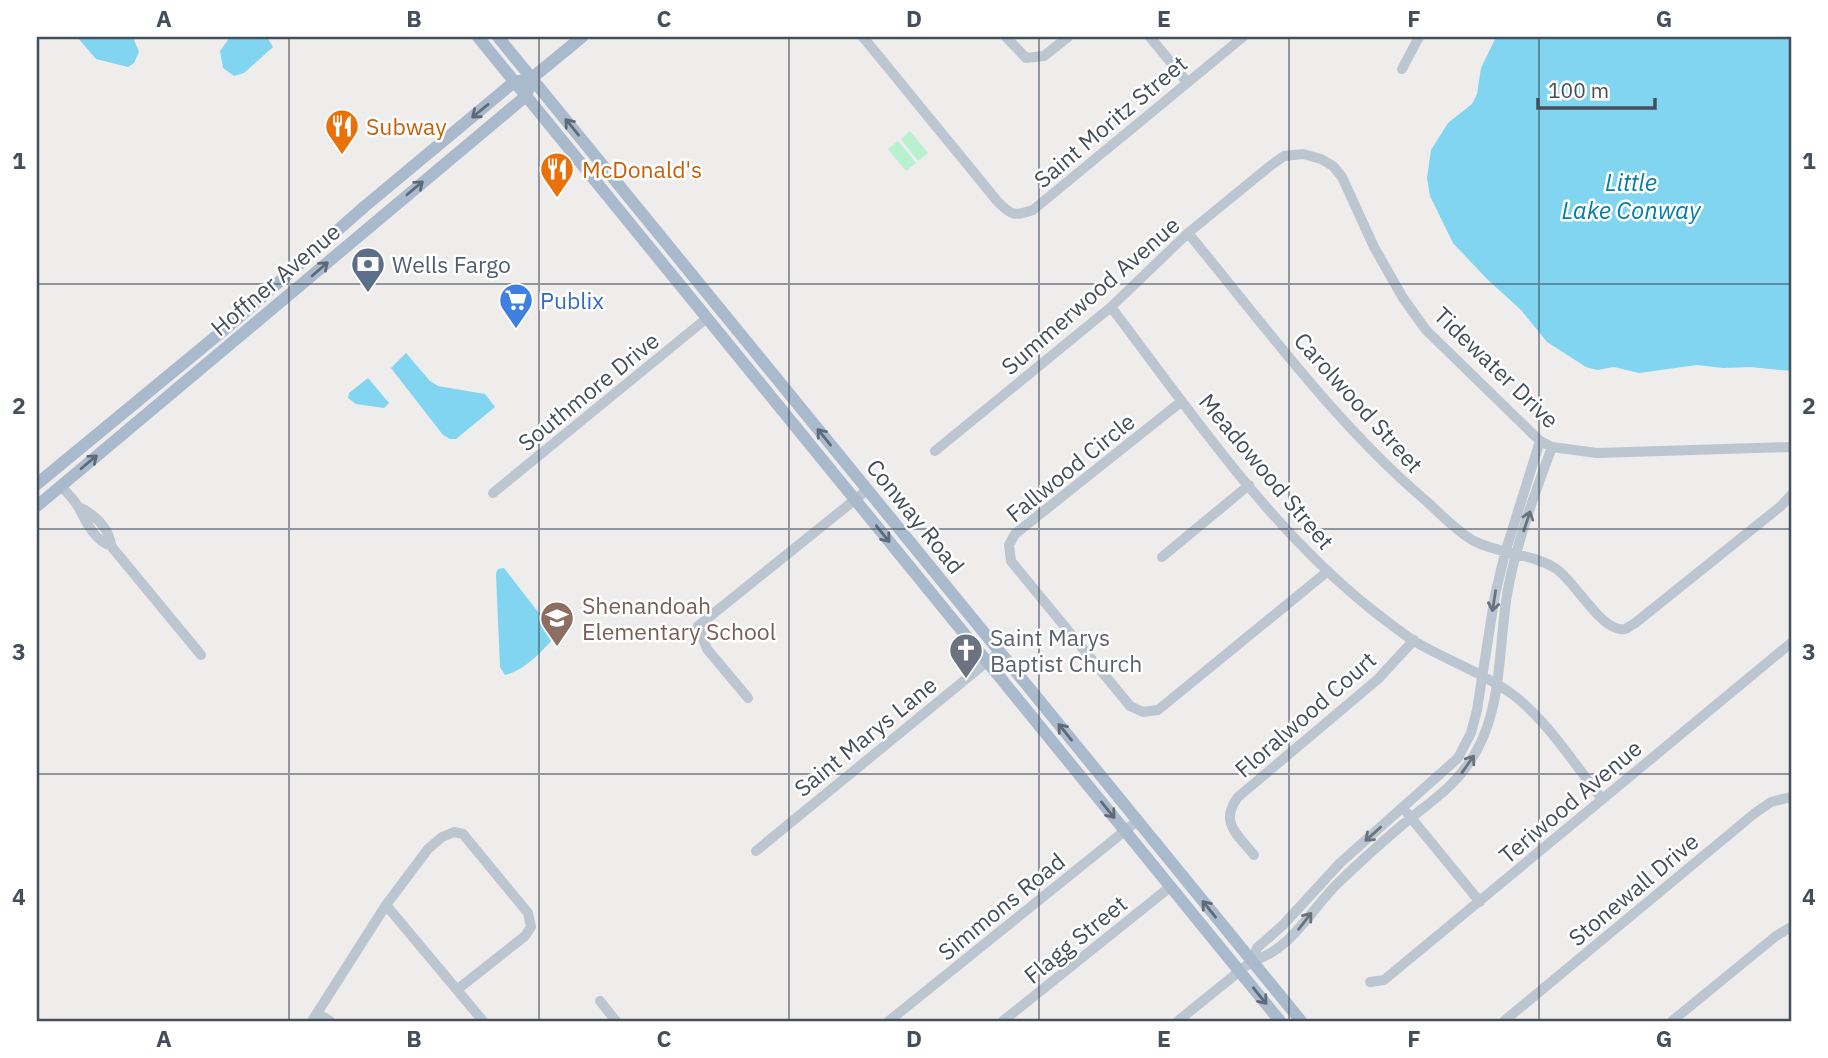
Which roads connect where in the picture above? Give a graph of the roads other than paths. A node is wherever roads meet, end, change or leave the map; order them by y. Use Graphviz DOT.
graph roads {
  1 [pos="478,37"];
  2 [pos="498,37"];
  3 [pos="582,37"];
  4 [pos="863,37"];
  5 [pos="1006,37"];
  6 [pos="1068,37"];
  7 [pos="1150,37"];
  8 [pos="1243,37"];
  9 [pos="1419,37"];
  10 [pos="1402,69"];
  11 [pos="532,78"];
  12 [pos="514,82"];
  13 [pos="1187,82"];
  14 [pos="526,96"];
  15 [pos="1270,166"];
  16 [pos="621,212"];
  17 [pos="1188,233"];
  18 [pos="673,251"];
  19 [pos="660,260"];
  20 [pos="272,288"];
  21 [pos="1111,307"];
  22 [pos="721,310"];
  23 [pos="707,318"];
  24 [pos="237,319"];
  25 [pos="248,329"];
  26 [pos="766,365"];
  27 [pos="777,379"];
  28 [pos="762,386"];
  29 [pos="173,393"];
  30 [pos="1182,401"];
  31 [pos="1540,441"];
  32 [pos="1552,447"];
  33 [pos="1791,447"];
  34 [pos="935,451"];
  35 [pos="37,484"];
  36 [pos="1249,485"];
  37 [pos="61,486"];
  38 [pos="867,490"];
  39 [pos="493,493"];
  40 [pos="1791,495"];
  41 [pos="855,500"];
  42 [pos="37,506"];
  43 [pos="1505,553"];
  44 [pos="1162,556"];
  45 [pos="1516,556"];
  46 [pos="1328,571"];
  47 [pos="1414,640"];
  48 [pos="1791,643"];
  49 [pos="999,652"];
  50 [pos="201,655"];
  51 [pos="987,662"];
  52 [pos="1483,676"];
  53 [pos="1497,683"];
  54 [pos="748,698"];
  55 [pos="1791,797"];
  56 [pos="1602,799"];
  57 [pos="1402,807"];
  58 [pos="1411,818"];
  59 [pos="1137,821"];
  60 [pos="1125,831"];
  61 [pos="756,851"];
  62 [pos="1254,855"];
  63 [pos="1170,887"];
  64 [pos="1480,902"];
  65 [pos="386,905"];
  66 [pos="1791,927"];
  67 [pos="1252,961"];
  68 [pos="1240,972"];
  69 [pos="1370,982"];
  70 [pos="458,989"];
  71 [pos="600,1001"];
  72 [pos="315,1017"];
  73 [pos="330,1021"];
  74 [pos="483,1021"];
  75 [pos="616,1021"];
  76 [pos="889,1021"];
  77 [pos="1003,1021"];
  78 [pos="1178,1021"];
  79 [pos="1280,1021"];
  80 [pos="1301,1021"];
  81 [pos="1504,1021"];
  82 [pos="1672,1021"];
  1 -- 12 [label="main road, Conway Road"];
  2 -- 11 [label="main road, Conway Road"];
  3 -- 11 [label="main road, Hoffner Avenue"];
  4 -- 13 [label="street, Saint Moritz Street"];
  5 -- 6 [label="street"];
  7 -- 13 [label="street"];
  8 -- 13 [label="street, Saint Moritz Street"];
  9 -- 10 [label="street"];
  11 -- 12 [label="main road, Hoffner Avenue"];
  11 -- 14 [label="main road"];
  18 -- 11 [label="main road, Conway Road, one-way"];
  12 -- 14 [label="main road, Conway Road"];
  12 -- 20 [label="main road, Hoffner Avenue, one-way"];
  14 -- 16 [label="main road, Conway Road"];
  25 -- 14 [label="main road, Hoffner Avenue, one-way"];
  15 -- 17 [label="street, Summerwood Avenue"];
  15 -- 31 [label="street, Tidewater Drive"];
  16 -- 18 [label="main road"];
  16 -- 19 [label="main road, Conway Road"];
  17 -- 21 [label="street, Summerwood Avenue"];
  17 -- 43 [label="street, Carolwood Street"];
  18 -- 22 [label="main road, Conway Road"];
  19 -- 22 [label="main road"];
  19 -- 23 [label="main road, Conway Road"];
  20 -- 24 [label="main road, Hoffner Avenue"];
  20 -- 25 [label="main road"];
  21 -- 30 [label="street, Meadowood Street"];
  21 -- 34 [label="street, Summerwood Avenue"];
  22 -- 26 [label="main road, Conway Road"];
  23 -- 28 [label="main road, Conway Road"];
  23 -- 39 [label="street, Southmore Drive"];
  24 -- 29 [label="main road"];
  24 -- 35 [label="main road, Hoffner Avenue"];
  25 -- 29 [label="main road, Hoffner Avenue"];
  26 -- 27 [label="main road, Conway Road"];
  26 -- 28 [label="street"];
  27 -- 28 [label="street"];
  38 -- 27 [label="main road, Conway Road, one-way"];
  28 -- 41 [label="main road, Conway Road"];
  37 -- 29 [label="main road, Hoffner Avenue, one-way"];
  30 -- 36 [label="street, Meadowood Street"];
  30 -- 46 [label="street, Fallwood Circle"];
  31 -- 32 [label="street, Tidewater Drive"];
  31 -- 43 [label="street"];
  32 -- 33 [label="street, Tidewater Drive"];
  45 -- 32 [label="street, one-way"];
  36 -- 44 [label="street"];
  36 -- 46 [label="street, Meadowood Street"];
  37 -- 42 [label="main road, Hoffner Avenue"];
  37 -- 50 [label="street"];
  38 -- 41 [label="street"];
  38 -- 49 [label="main road, Conway Road"];
  40 -- 45 [label="street, Carolwood Street"];
  41 -- 51 [label="main road, Conway Road, one-way"];
  41 -- 54 [label="street"];
  43 -- 45 [label="street, Carolwood Street"];
  43 -- 52 [label="street, one-way"];
  45 -- 53 [label="street"];
  46 -- 47 [label="street, Meadowood Street"];
  47 -- 52 [label="street, Meadowood Street"];
  47 -- 62 [label="street, Floralwood Court"];
  48 -- 56 [label="street, Teriwood Avenue"];
  49 -- 51 [label="street, Saint Marys Lane"];
  59 -- 49 [label="main road, Conway Road, one-way"];
  51 -- 60 [label="main road, Conway Road, one-way"];
  51 -- 61 [label="street, Saint Marys Lane"];
  52 -- 53 [label="street, Meadowood Street"];
  52 -- 57 [label="street"];
  53 -- 56 [label="street, Meadowood Street"];
  58 -- 53 [label="street, one-way"];
  55 -- 81 [label="street, Stonewall Drive"];
  56 -- 64 [label="street, Teriwood Avenue"];
  57 -- 58 [label="street"];
  57 -- 67 [label="street, one-way"];
  58 -- 64 [label="street"];
  67 -- 58 [label="street, one-way"];
  59 -- 60 [label="street, Simmons Road"];
  67 -- 59 [label="main road, Conway Road, one-way"];
  60 -- 63 [label="main road, Conway Road"];
  60 -- 76 [label="street, Simmons Road"];
  63 -- 68 [label="main road, Conway Road"];
  63 -- 77 [label="street, Flagg Street"];
  64 -- 69 [label="street, Teriwood Avenue"];
  65 -- 70 [label="street"];
  65 -- 70 [label="street"];
  65 -- 72 [label="street"];
  66 -- 82 [label="street"];
  67 -- 68 [label="street"];
  67 -- 80 [label="main road, Conway Road"];
  68 -- 78 [label="street"];
  68 -- 79 [label="main road, Conway Road, one-way"];
  70 -- 74 [label="street"];
  71 -- 75 [label="street"];
  72 -- 73 [label="street"];
}
